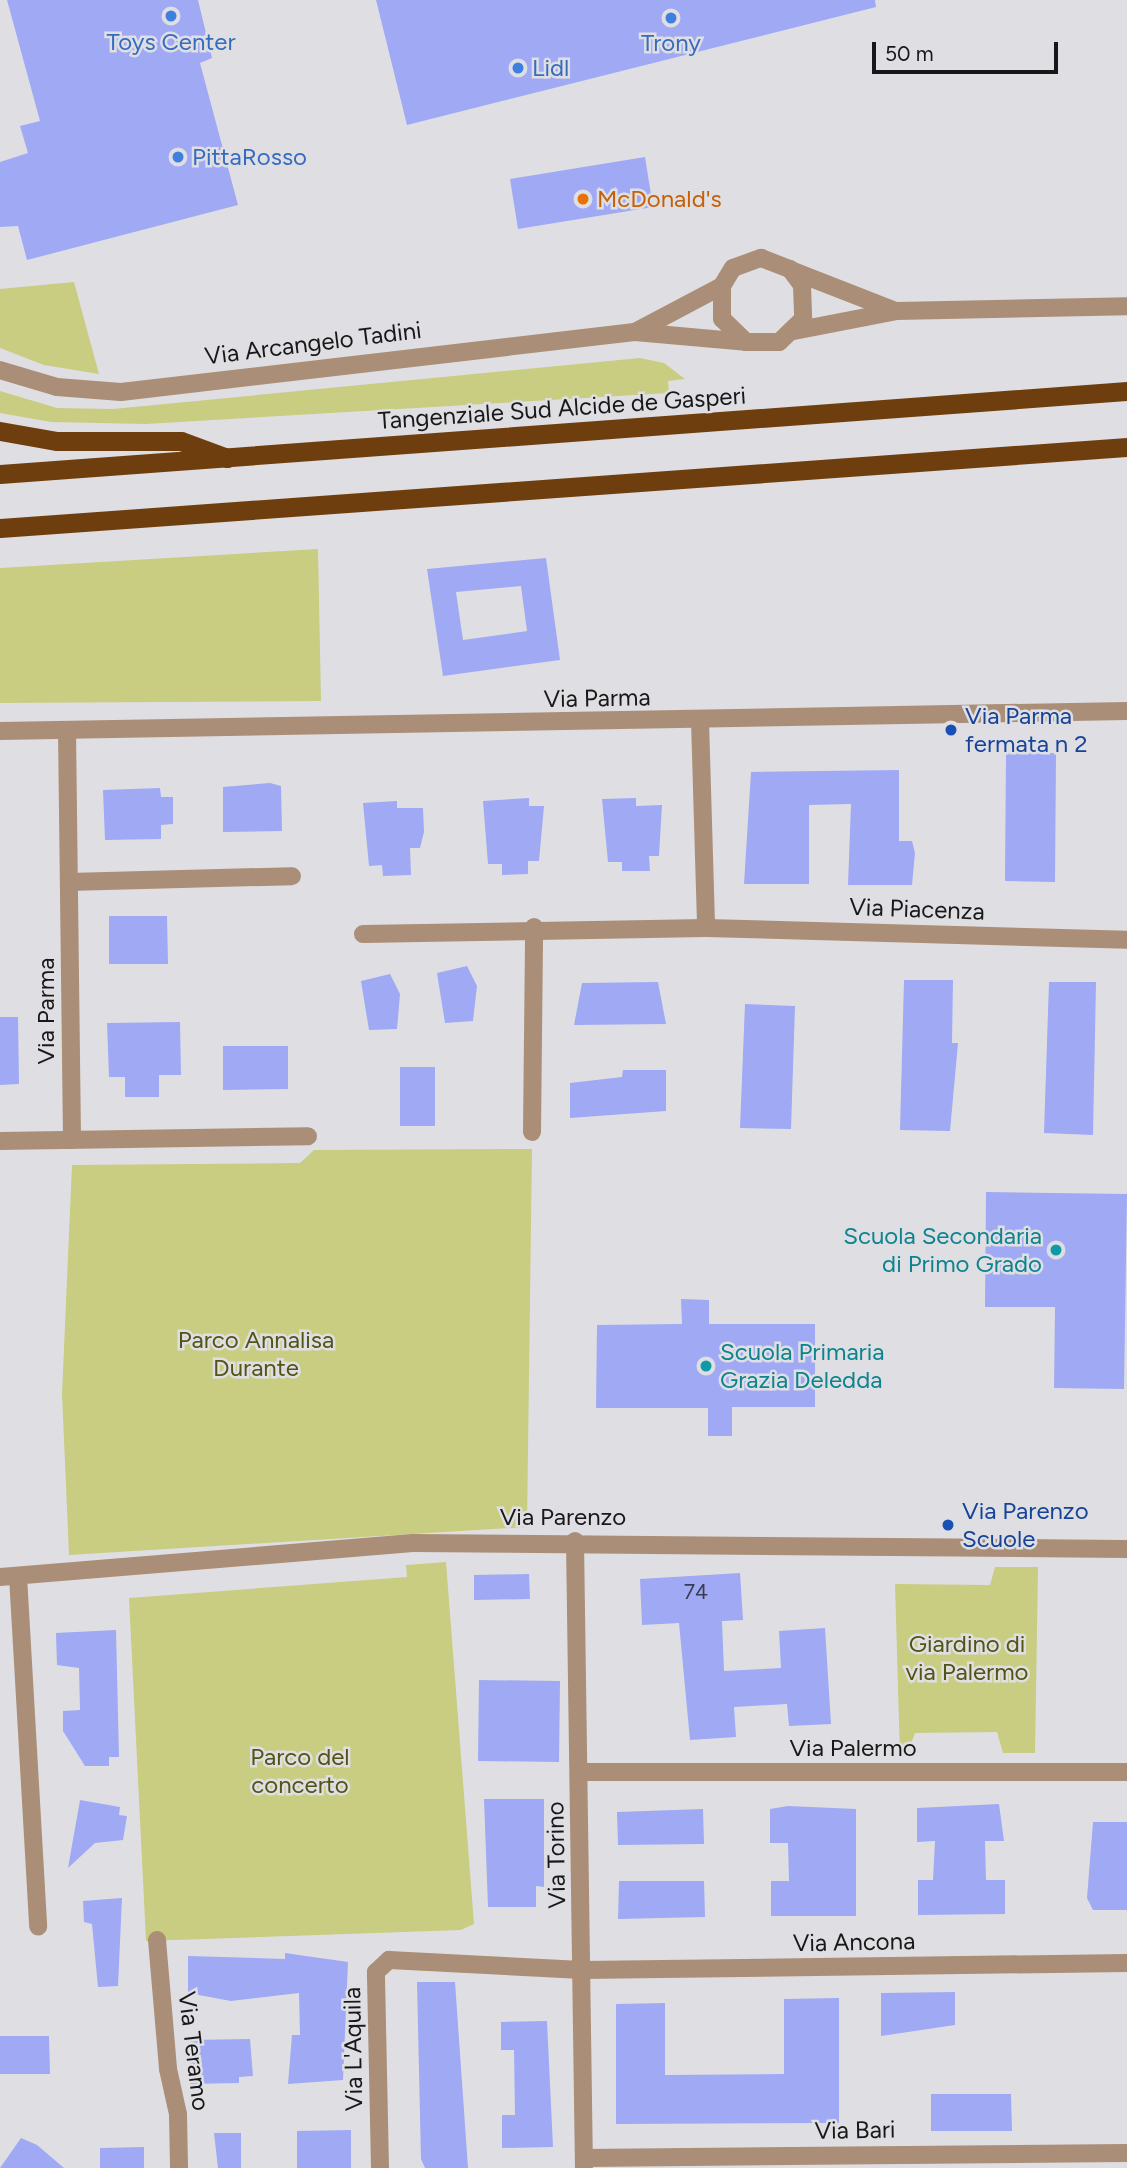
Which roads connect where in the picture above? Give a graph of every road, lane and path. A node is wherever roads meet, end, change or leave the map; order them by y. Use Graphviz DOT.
graph roads {
  1 [pos="793,271"];
  2 [pos="722,286"];
  3 [pos="1127,306"];
  4 [pos="897,312"];
  5 [pos="794,331"];
  6 [pos="635,332"];
  7 [pos="746,342"];
  8 [pos="0,370"];
  9 [pos="1127,391"];
  10 [pos="0,431"];
  11 [pos="1127,447"];
  12 [pos="228,458"];
  13 [pos="0,474"];
  14 [pos="0,528"];
  15 [pos="1127,711"];
  16 [pos="701,721"];
  17 [pos="67,730"];
  18 [pos="0,731"];
  19 [pos="292,876"];
  20 [pos="69,882"];
  21 [pos="534,928"];
  22 [pos="706,928"];
  23 [pos="363,934"];
  24 [pos="1127,940"];
  25 [pos="532,1132"];
  26 [pos="308,1136"];
  27 [pos="72,1140"];
  28 [pos="0,1141"];
  29 [pos="575,1541"];
  30 [pos="1127,1549"];
  31 [pos="9,1577"];
  32 [pos="579,1772"];
  33 [pos="1127,1772"];
  34 [pos="38,1926"];
  35 [pos="157,1940"];
  36 [pos="1127,1963"];
  37 [pos="582,1970"];
  38 [pos="1127,2152"];
  39 [pos="1037,2161"];
  40 [pos="584,2163"];
  41 [pos="178,2168"];
  42 [pos="380,2168"];
  1 -- 2 [label="street, Via Arcangelo Tadini"];
  1 -- 4 [label="street, Via Arcangelo Tadini"];
  1 -- 5 [label="street"];
  2 -- 6 [label="street, Via Arcangelo Tadini"];
  2 -- 7 [label="street"];
  3 -- 4 [label="street, Via Arcangelo Tadini"];
  4 -- 5 [label="street, Via Arcangelo Tadini"];
  5 -- 7 [label="street, Via Arcangelo Tadini"];
  6 -- 7 [label="street, Via Arcangelo Tadini"];
  6 -- 8 [label="street, Via Arcangelo Tadini"];
  9 -- 12 [label="highway, Tangenziale Sud Alcide de Gasperi"];
  10 -- 12 [label="highway"];
  11 -- 14 [label="highway"];
  12 -- 13 [label="highway, Tangenziale Sud Alcide de Gasperi"];
  15 -- 16 [label="street, Via Parma"];
  16 -- 17 [label="street, Via Parma"];
  16 -- 22 [label="street"];
  17 -- 18 [label="street, Via Parma"];
  17 -- 20 [label="street, Via Parma"];
  19 -- 20 [label="street"];
  20 -- 27 [label="street, Via Parma"];
  21 -- 22 [label="street, Via Piacenza"];
  21 -- 23 [label="street, Via Piacenza"];
  21 -- 25 [label="street"];
  22 -- 24 [label="street, Via Piacenza"];
  26 -- 27 [label="street"];
  27 -- 28 [label="street"];
  29 -- 30 [label="street, Via Parenzo"];
  29 -- 31 [label="street, Via Parenzo"];
  29 -- 32 [label="street, Via Torino"];
  31 -- 34 [label="street"];
  32 -- 33 [label="street, Via Palermo"];
  32 -- 37 [label="street, Via Torino"];
  35 -- 41 [label="street, Via Teramo"];
  36 -- 37 [label="street, Via Ancona"];
  37 -- 40 [label="street, Via Torino"];
  37 -- 42 [label="street, Via L'Aquila"];
  38 -- 39 [label="street, Via Bari"];
  39 -- 40 [label="street, Via Bari"];
}
